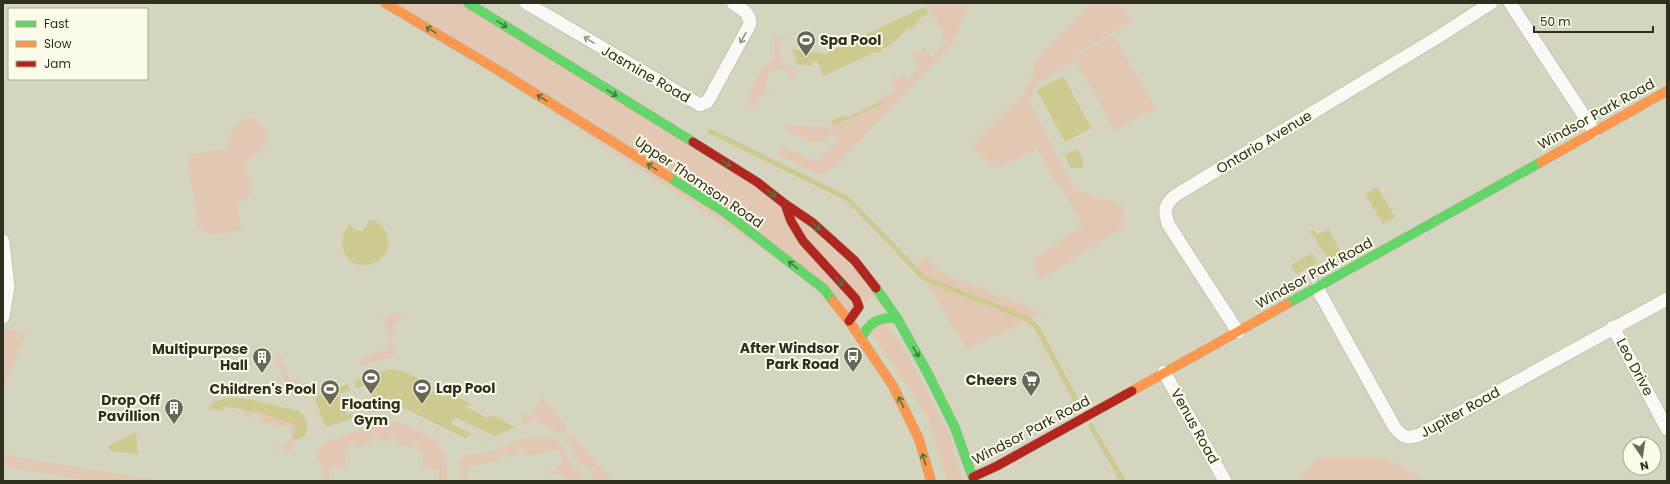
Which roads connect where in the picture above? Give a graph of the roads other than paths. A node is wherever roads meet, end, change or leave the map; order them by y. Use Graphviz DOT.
graph roads {
  1 [pos="385,3"];
  2 [pos="468,3"];
  3 [pos="526,3"];
  4 [pos="1491,3"];
  5 [pos="1510,3"];
  6 [pos="738,4"];
  7 [pos="1667,91"];
  8 [pos="1594,131"];
  9 [pos="785,204"];
  10 [pos="3,241"];
  11 [pos="1317,288"];
  12 [pos="1667,299"];
  13 [pos="3,317"];
  14 [pos="897,318"];
  15 [pos="849,321"];
  16 [pos="1613,327"];
  17 [pos="1238,332"];
  18 [pos="861,340"];
  19 [pos="1164,372"];
  20 [pos="1667,428"];
  21 [pos="974,479"];
  22 [pos="931,481"];
  23 [pos="1225,481"];
  15 -- 1 [label="main road, Upper Thomson Road, one-way"];
  2 -- 9 [label="main road, Upper Thomson Road, one-way"];
  6 -- 3 [label="street, Jasmine Road, one-way"];
  4 -- 17 [label="street, Ontario Avenue"];
  5 -- 8 [label="street"];
  7 -- 8 [label="main road, Windsor Park Road"];
  8 -- 11 [label="main road, Windsor Park Road"];
  9 -- 14 [label="main road, Upper Thomson Road, one-way"];
  9 -- 15 [label="main road, one-way"];
  10 -- 13 [label="street"];
  11 -- 16 [label="street, Jupiter Road"];
  11 -- 17 [label="main road, Windsor Park Road"];
  12 -- 16 [label="street, Jupiter Road"];
  14 -- 18 [label="main road"];
  14 -- 21 [label="main road, Upper Thomson Road, one-way"];
  15 -- 18 [label="main road, Upper Thomson Road"];
  16 -- 20 [label="street, Leo Drive"];
  17 -- 19 [label="main road, Windsor Park Road"];
  22 -- 18 [label="main road, Upper Thomson Road, one-way"];
  19 -- 21 [label="main road, Windsor Park Road"];
  19 -- 23 [label="street, Venus Road"];
}
